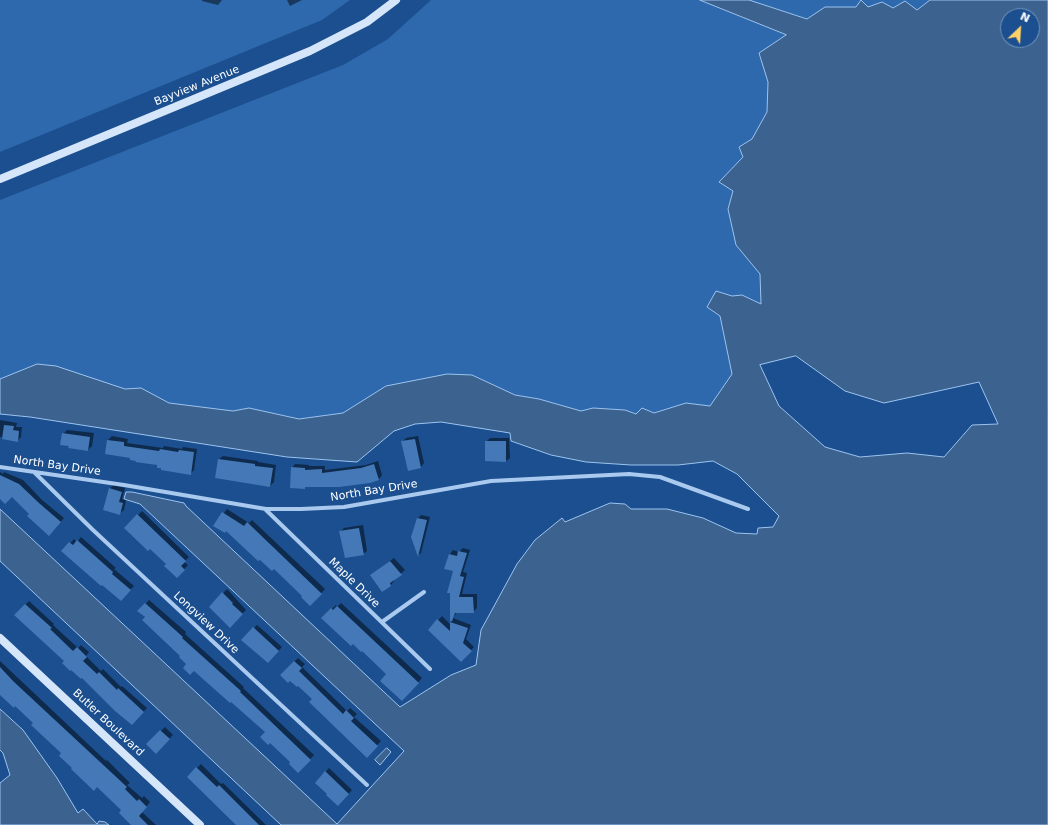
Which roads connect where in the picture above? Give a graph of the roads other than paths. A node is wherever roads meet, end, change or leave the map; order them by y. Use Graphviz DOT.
graph roads {
  1 [pos="396,0"];
  2 [pos="0,179"];
  3 [pos="0,467"];
  4 [pos="34,472"];
  5 [pos="266,509"];
  6 [pos="748,509"];
  7 [pos="424,592"];
  8 [pos="382,622"];
  9 [pos="0,638"];
  10 [pos="430,669"];
  11 [pos="367,785"];
  12 [pos="200,825"];
  1 -- 2 [label="main road, Bayview Avenue"];
  3 -- 4 [label="street, North Bay Drive"];
  4 -- 5 [label="street, North Bay Drive"];
  4 -- 11 [label="street, Longview Drive"];
  5 -- 6 [label="street, North Bay Drive"];
  5 -- 8 [label="street, Maple Drive"];
  7 -- 8 [label="street"];
  8 -- 10 [label="street, Maple Drive"];
  9 -- 12 [label="main road, Butler Boulevard"];
}
